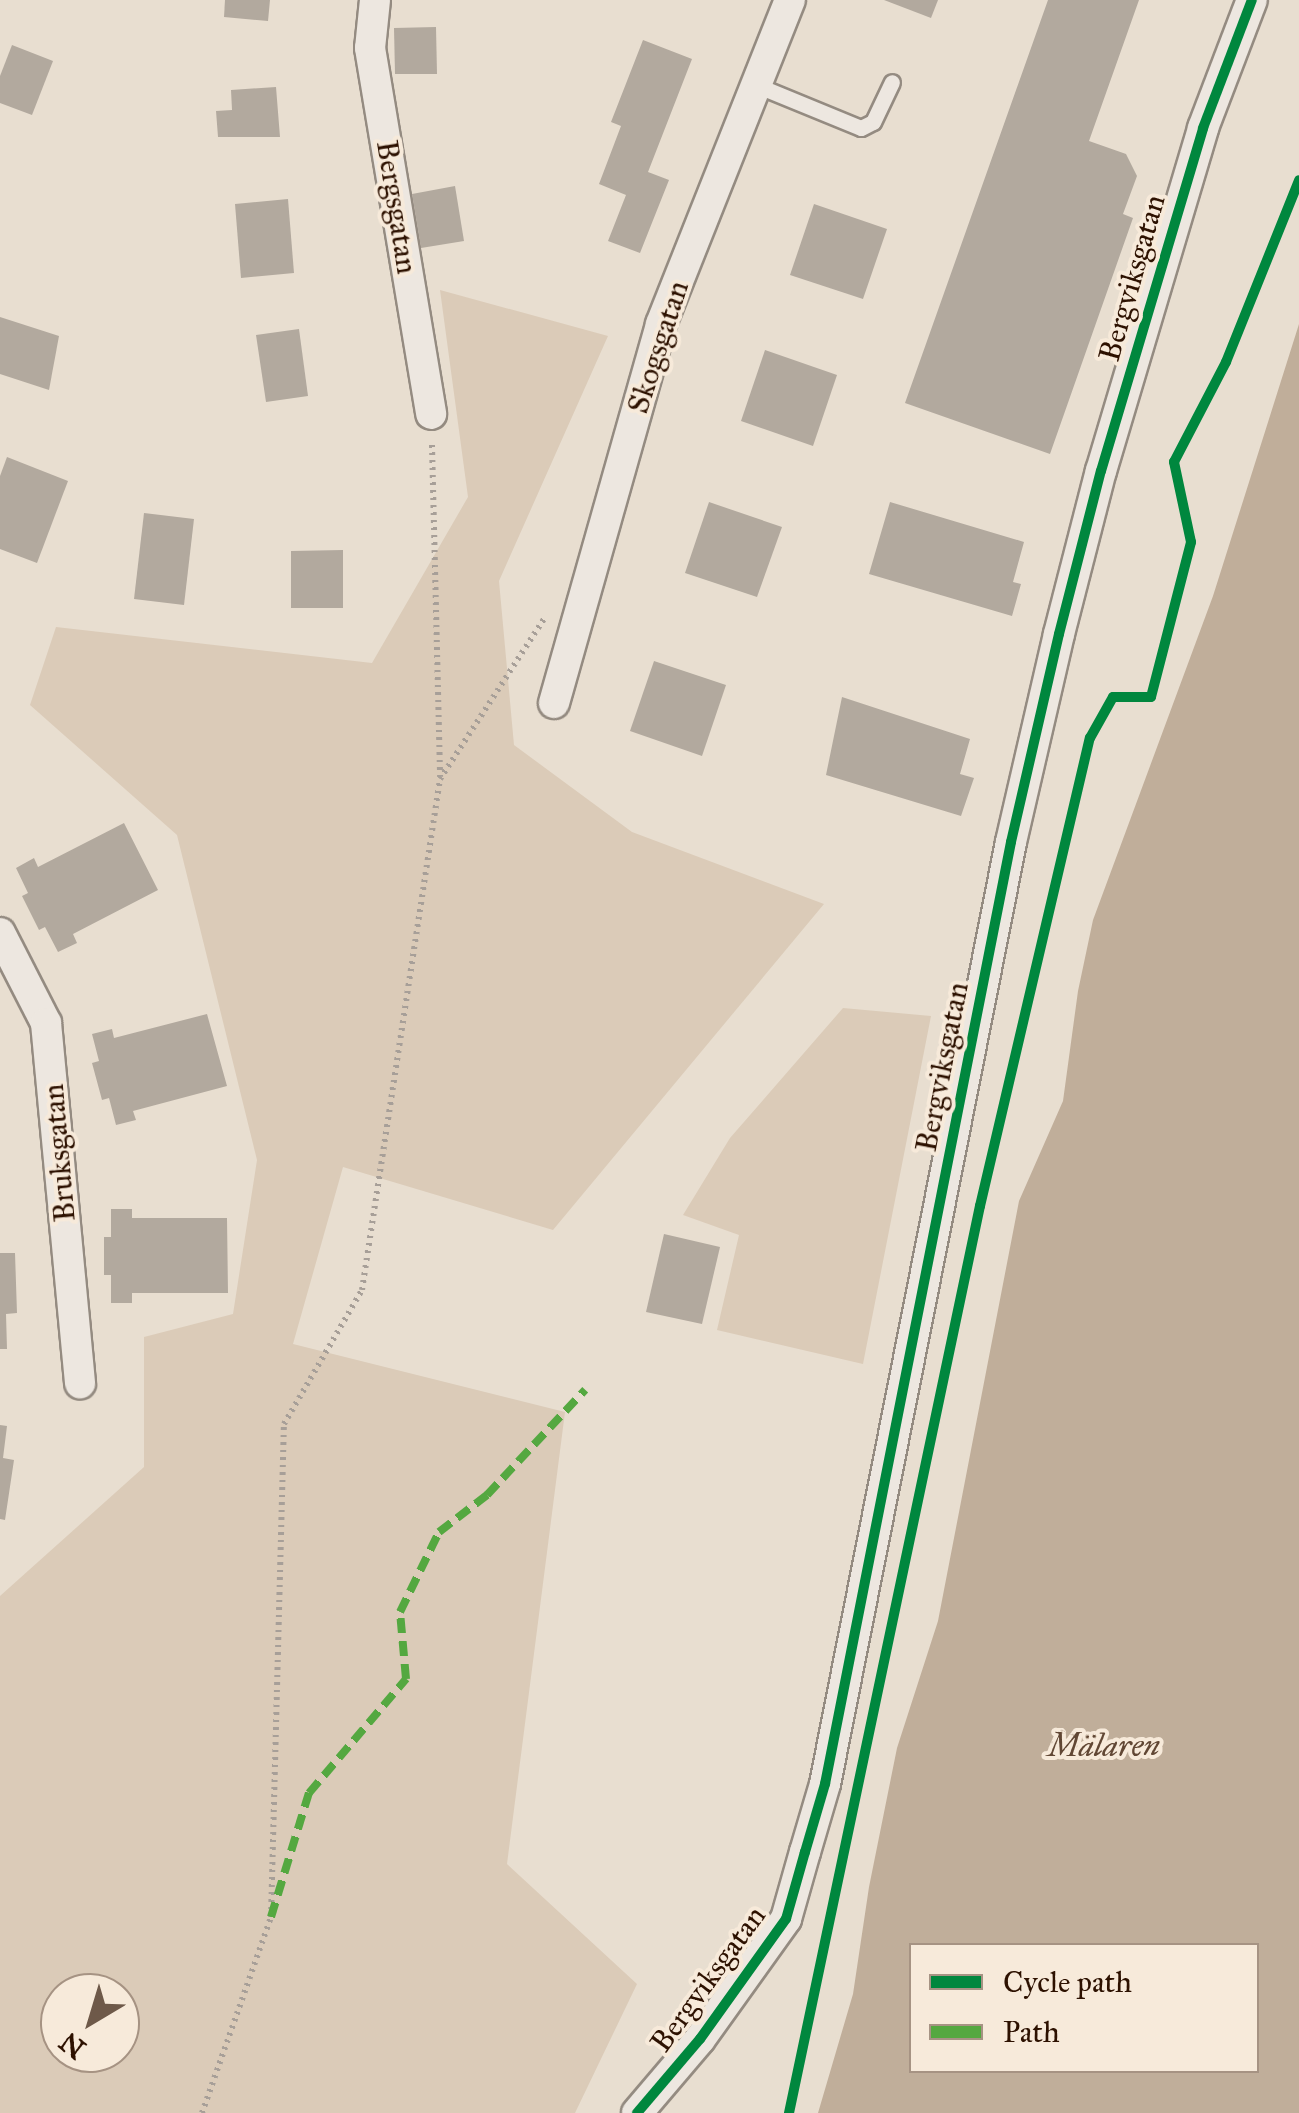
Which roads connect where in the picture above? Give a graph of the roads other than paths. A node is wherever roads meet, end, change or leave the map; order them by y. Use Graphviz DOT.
graph roads {
  1 [pos="375,0"];
  2 [pos="790,0"];
  3 [pos="1252,0"];
  4 [pos="892,82"];
  5 [pos="756,85"];
  6 [pos="431,414"];
  7 [pos="554,703"];
  8 [pos="0,933"];
  9 [pos="80,1383"];
  10 [pos="637,2113"];
  1 -- 6 [label="street, Bergsgatan"];
  2 -- 5 [label="street, Skogsgatan"];
  3 -- 10 [label="street, Bergviksgatan"];
  4 -- 5 [label="lane"];
  5 -- 7 [label="street, Skogsgatan"];
  8 -- 9 [label="street, Bruksgatan"];
}
